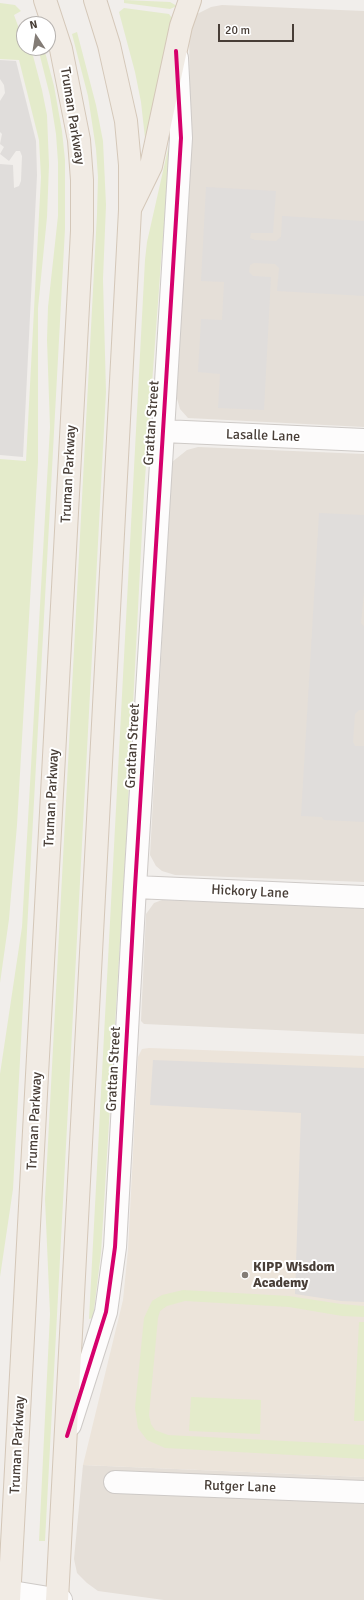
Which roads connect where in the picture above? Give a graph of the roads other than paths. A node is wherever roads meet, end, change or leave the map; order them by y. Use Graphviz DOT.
graph roads {
  1 [pos="45,0"];
  2 [pos="95,0"];
  3 [pos="190,0"];
  4 [pos="176,51"];
  5 [pos="130,210"];
  6 [pos="163,431"];
  7 [pos="364,440"];
  8 [pos="135,886"];
  9 [pos="364,897"];
  10 [pos="66,1436"];
  11 [pos="115,1482"];
  12 [pos="364,1492"];
  13 [pos="6,1594"];
  14 [pos="59,1600"];
  1 -- 13 [label="main road, Truman Parkway"];
  2 -- 5 [label="main road"];
  3 -- 4 [label="main road"];
  4 -- 5 [label="main road"];
  4 -- 6 [label="street, Grattan Street"];
  5 -- 10 [label="main road"];
  6 -- 7 [label="street, Lasalle Lane"];
  6 -- 8 [label="street, Grattan Street"];
  8 -- 9 [label="street, Hickory Lane"];
  8 -- 10 [label="street, Grattan Street"];
  10 -- 14 [label="main road"];
  11 -- 12 [label="street, Rutger Lane"];
  13 -- 14 [label="street"];
}
